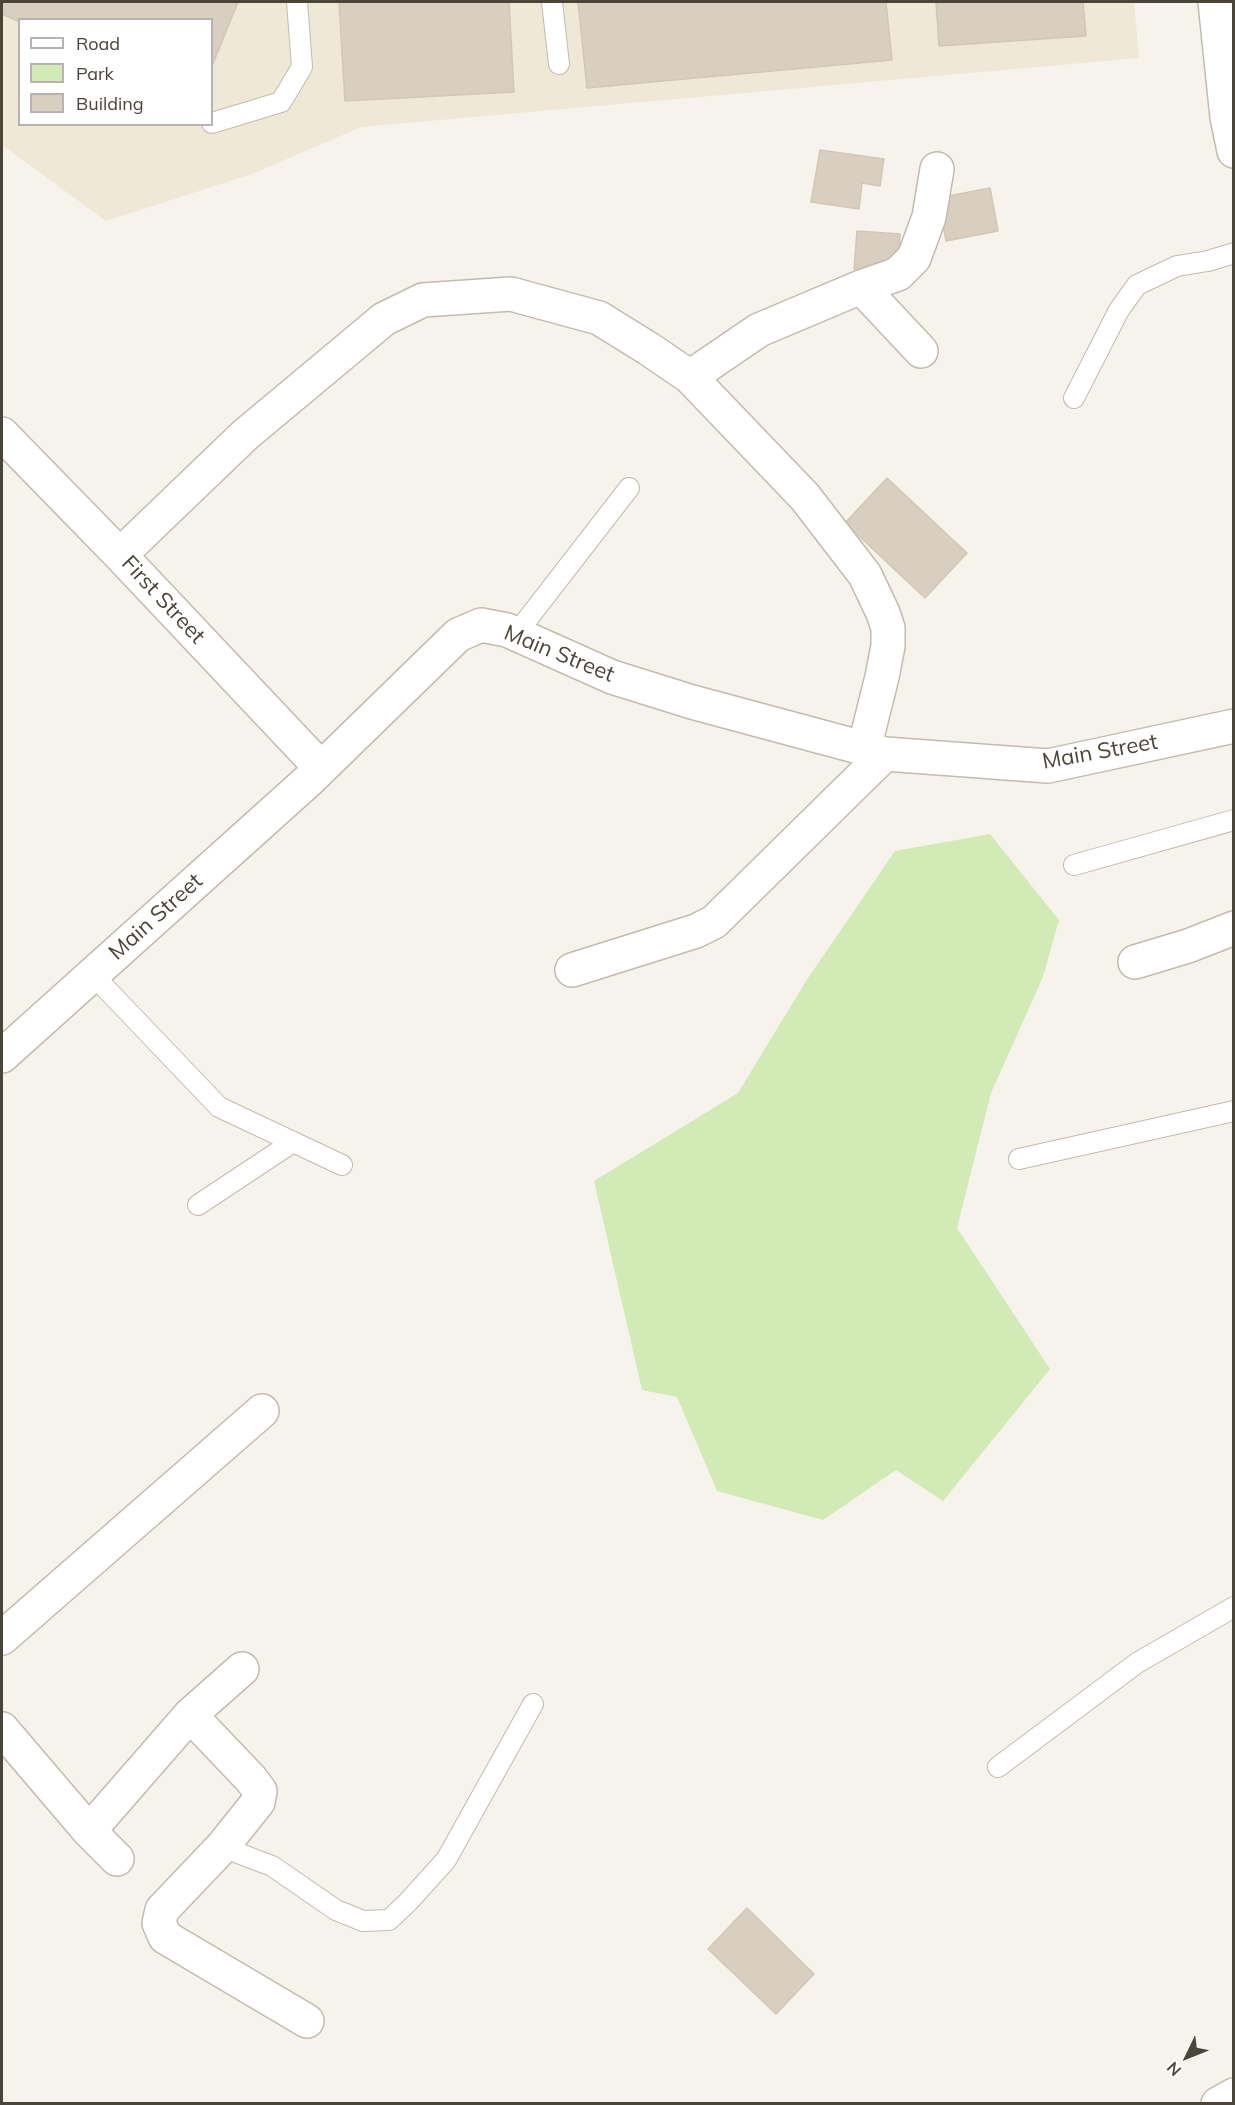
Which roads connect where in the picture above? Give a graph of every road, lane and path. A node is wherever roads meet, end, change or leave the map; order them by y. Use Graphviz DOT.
graph roads {
  1 [pos="297,2"];
  2 [pos="552,2"];
  3 [pos="1215,2"];
  4 [pos="559,64"];
  5 [pos="213,122"];
  6 [pos="1233,151"];
  7 [pos="937,170"];
  8 [pos="1233,253"];
  9 [pos="861,287"];
  10 [pos="921,351"];
  11 [pos="690,377"];
  12 [pos="1074,398"];
  13 [pos="2,434"];
  14 [pos="628,488"];
  15 [pos="120,555"];
  16 [pos="516,634"];
  17 [pos="1233,726"];
  18 [pos="875,752"];
  19 [pos="321,768"];
  20 [pos="1233,820"];
  21 [pos="1074,865"];
  22 [pos="1233,928"];
  23 [pos="1135,962"];
  24 [pos="572,970"];
  25 [pos="92,974"];
  26 [pos="2,1056"];
  27 [pos="1233,1111"];
  28 [pos="293,1142"];
  29 [pos="1019,1159"];
  30 [pos="342,1165"];
  31 [pos="198,1205"];
  32 [pos="262,1412"];
  33 [pos="1233,1607"];
  34 [pos="2,1638"];
  35 [pos="242,1669"];
  36 [pos="533,1704"];
  37 [pos="190,1715"];
  38 [pos="2,1729"];
  39 [pos="998,1767"];
  40 [pos="89,1831"];
  41 [pos="222,1847"];
  42 [pos="117,1859"];
  43 [pos="307,2021"];
  44 [pos="1233,2095"];
  45 [pos="1218,2103"];
  1 -- 5 [label="lane"];
  2 -- 4 [label="lane"];
  3 -- 6 [label="street"];
  7 -- 9 [label="street"];
  8 -- 12 [label="lane"];
  9 -- 10 [label="street"];
  9 -- 11 [label="street"];
  11 -- 15 [label="street"];
  11 -- 18 [label="street"];
  13 -- 15 [label="street, First Street"];
  14 -- 16 [label="lane"];
  15 -- 19 [label="street, First Street"];
  16 -- 18 [label="street, Main Street"];
  16 -- 19 [label="street, Main Street"];
  17 -- 18 [label="street, Main Street"];
  18 -- 24 [label="street"];
  19 -- 25 [label="street, Main Street"];
  20 -- 21 [label="lane"];
  22 -- 23 [label="street"];
  25 -- 26 [label="street, Main Street"];
  25 -- 28 [label="lane"];
  27 -- 29 [label="lane"];
  28 -- 30 [label="lane"];
  28 -- 31 [label="lane"];
  32 -- 34 [label="street"];
  33 -- 39 [label="lane"];
  35 -- 37 [label="street"];
  36 -- 41 [label="lane"];
  37 -- 40 [label="street"];
  37 -- 41 [label="street"];
  38 -- 40 [label="street"];
  40 -- 42 [label="street"];
  41 -- 43 [label="street"];
  44 -- 45 [label="street"];
}
